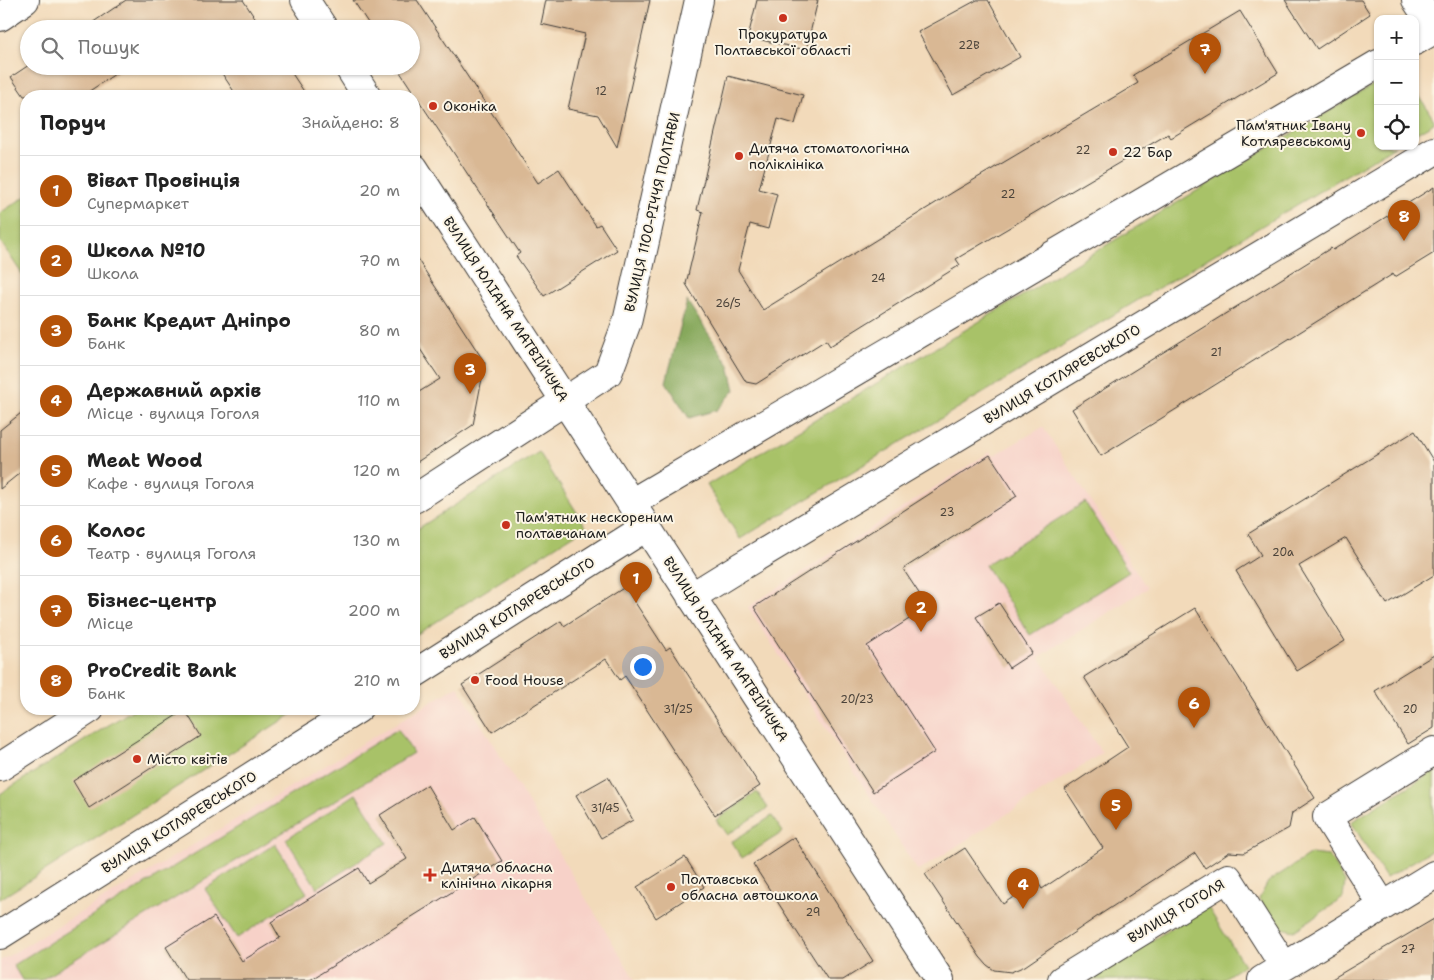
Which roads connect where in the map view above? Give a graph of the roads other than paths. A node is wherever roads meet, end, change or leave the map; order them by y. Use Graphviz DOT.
graph roads {
  1 [pos="25,0"];
  2 [pos="305,0"];
  3 [pos="699,0"];
  4 [pos="1416,0"];
  5 [pos="0,17"];
  6 [pos="318,20"];
  7 [pos="1434,29"];
  8 [pos="1419,38"];
  9 [pos="1374,66"];
  10 [pos="354,75"];
  11 [pos="363,90"];
  12 [pos="1434,151"];
  13 [pos="420,177"];
  14 [pos="565,400"];
  15 [pos="420,495"];
  16 [pos="631,502"];
  17 [pos="646,527"];
  18 [pos="691,597"];
  19 [pos="420,670"];
  20 [pos="81,715"];
  21 [pos="348,715"];
  22 [pos="1434,751"];
  23 [pos="0,767"];
  24 [pos="1434,874"];
  25 [pos="1383,906"];
  26 [pos="0,935"];
  27 [pos="1273,973"];
  28 [pos="940,980"];
  29 [pos="1062,980"];
  1 -- 5 [label="street"];
  2 -- 6 [label="street"];
  3 -- 14 [label="street, ВУЛИЦЯ 1100-РІЧЧЯ ПОЛТАВИ"];
  4 -- 7 [label="street"];
  7 -- 8 [label="street"];
  9 -- 16 [label="street"];
  10 -- 11 [label="street"];
  12 -- 18 [label="street, ВУЛИЦЯ КОТЛЯРЕВСЬКОГО"];
  13 -- 14 [label="street, ВУЛИЦЯ ЮЛІАНА МАТВІЙЧУКА"];
  14 -- 15 [label="street"];
  14 -- 16 [label="street, ВУЛИЦЯ ЮЛІАНА МАТВІЙЧУКА"];
  16 -- 17 [label="street, ВУЛИЦЯ ЮЛІАНА МАТВІЙЧУКА"];
  17 -- 18 [label="street, ВУЛИЦЯ ЮЛІАНА МАТВІЙЧУКА"];
  17 -- 19 [label="street, ВУЛИЦЯ КОТЛЯРЕВСЬКОГО"];
  18 -- 28 [label="street, ВУЛИЦЯ ЮЛІАНА МАТВІЙЧУКА"];
  20 -- 23 [label="street"];
  21 -- 26 [label="street, ВУЛИЦЯ КОТЛЯРЕВСЬКОГО"];
  22 -- 25 [label="street"];
  24 -- 25 [label="street, ВУЛИЦЯ ГОГОЛЯ"];
  25 -- 27 [label="street, ВУЛИЦЯ ГОГОЛЯ"];
  27 -- 29 [label="street, ВУЛИЦЯ ГОГОЛЯ"];
}
